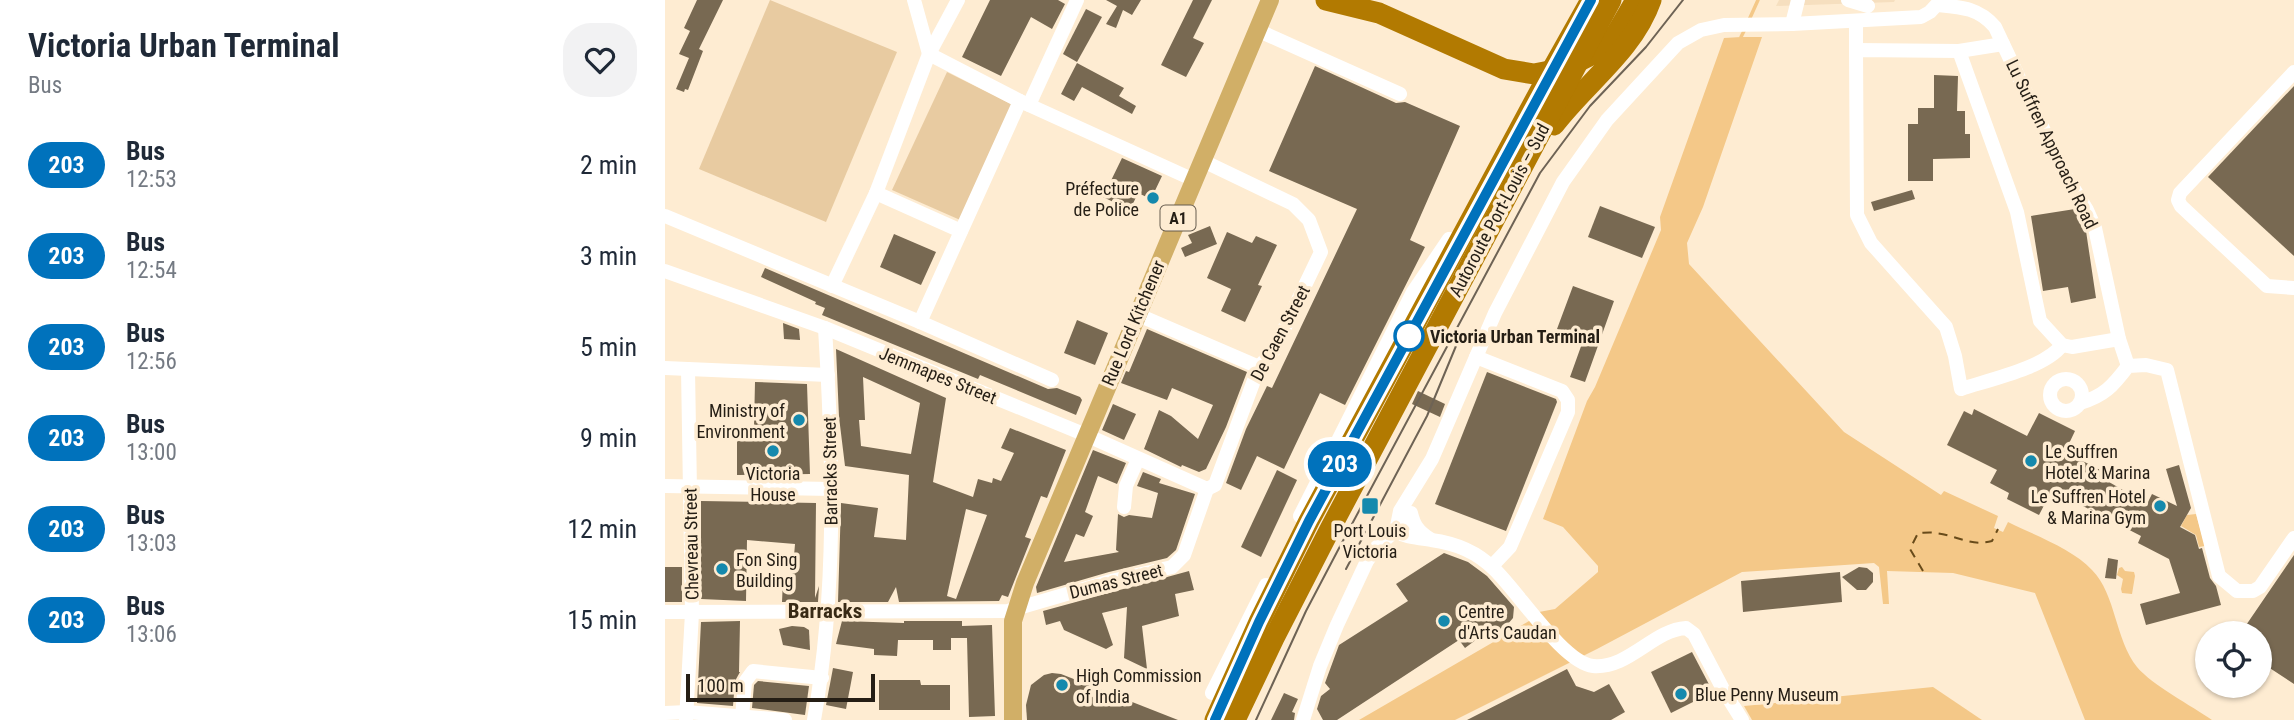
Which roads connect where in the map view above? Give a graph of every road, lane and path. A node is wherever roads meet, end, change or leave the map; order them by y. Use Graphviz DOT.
graph roads {
  1 [pos="914,0"];
  2 [pos="958,0"];
  3 [pos="1077,0"];
  4 [pos="1270,0"];
  5 [pos="1582,0"];
  6 [pos="1591,0"];
  7 [pos="1611,0"];
  8 [pos="1636,0"];
  9 [pos="1651,0"];
  10 [pos="1798,0"];
  11 [pos="1848,0"];
  12 [pos="1336,2"];
  13 [pos="1939,2"];
  14 [pos="1868,6"];
  15 [pos="1856,22"];
  16 [pos="1792,24"];
  17 [pos="1257,30"];
  18 [pos="2003,44"];
  19 [pos="1856,50"];
  20 [pos="1959,51"];
  21 [pos="929,54"];
  22 [pos="2294,72"];
  23 [pos="1400,94"];
  24 [pos="1529,96"];
  25 [pos="1025,103"];
  26 [pos="1201,160"];
  27 [pos="1514,161"];
  28 [pos="1194,180"];
  29 [pos="876,193"];
  30 [pos="665,216"];
  31 [pos="961,231"];
  32 [pos="665,271"];
  33 [pos="832,286"];
  34 [pos="2294,288"];
  35 [pos="1136,314"];
  36 [pos="920,322"];
  37 [pos="825,328"];
  38 [pos="2119,339"];
  39 [pos="2061,345"];
  40 [pos="1476,357"];
  41 [pos="2128,366"];
  42 [pos="1259,367"];
  43 [pos="665,368"];
  44 [pos="688,369"];
  45 [pos="828,375"];
  46 [pos="1052,380"];
  47 [pos="2080,403"];
  48 [pos="1086,435"];
  49 [pos="1138,458"];
  50 [pos="1422,478"];
  51 [pos="665,486"];
  52 [pos="689,486"];
  53 [pos="1211,487"];
  54 [pos="832,489"];
  55 [pos="1124,507"];
  56 [pos="1411,513"];
  57 [pos="1396,531"];
  58 [pos="2294,538"];
  59 [pos="1430,539"];
  60 [pos="1492,566"];
  61 [pos="1017,608"];
  62 [pos="665,612"];
  63 [pos="692,613"];
  64 [pos="827,613"];
  65 [pos="822,678"];
  66 [pos="1212,693"];
  67 [pos="665,713"];
  68 [pos="687,716"];
  69 [pos="742,718"];
  70 [pos="785,720"];
  71 [pos="814,720"];
  72 [pos="1013,720"];
  73 [pos="1215,720"];
  74 [pos="1235,720"];
  75 [pos="1303,720"];
  76 [pos="1742,720"];
  1 -- 21 [label="street"];
  2 -- 21 [label="street"];
  3 -- 25 [label="street"];
  4 -- 17 [label="main road, Rue Lord Kitchener / A1"];
  5 -- 24 [label="highway"];
  6 -- 27 [label="highway, Autoroute Port-Louis – Sud"];
  7 -- 27 [label="highway, Autoroute Port-Louis – Sud"];
  8 -- 12 [label="highway"];
  9 -- 27 [label="highway"];
  10 -- 16 [label="street"];
  11 -- 14 [label="street"];
  13 -- 15 [label="street"];
  13 -- 18 [label="street, Lu Suffren Approach Road"];
  15 -- 16 [label="street"];
  15 -- 19 [label="street"];
  16 -- 40 [label="street"];
  17 -- 23 [label="street"];
  17 -- 26 [label="main road, Rue Lord Kitchener / A1"];
  18 -- 20 [label="street"];
  18 -- 38 [label="street, Lu Suffren Approach Road"];
  19 -- 20 [label="street"];
  19 -- 39 [label="street"];
  20 -- 39 [label="street"];
  21 -- 25 [label="street"];
  21 -- 29 [label="street"];
  22 -- 34 [label="street"];
  24 -- 27 [label="highway"];
  24 -- 66 [label="street"];
  25 -- 28 [label="street"];
  25 -- 31 [label="street"];
  26 -- 28 [label="main road, Rue Lord Kitchener / A1"];
  26 -- 42 [label="street, De Caen Street"];
  27 -- 73 [label="highway, Autoroute Port-Louis – Sud"];
  27 -- 74 [label="highway, Autoroute Port-Louis – Sud"];
  28 -- 35 [label="main road, Rue Lord Kitchener / A1"];
  29 -- 31 [label="street"];
  29 -- 33 [label="street"];
  30 -- 33 [label="street"];
  31 -- 36 [label="street"];
  32 -- 37 [label="street, Jemmapes Street"];
  33 -- 36 [label="street"];
  35 -- 42 [label="street"];
  35 -- 48 [label="main road, Rue Lord Kitchener / A1"];
  36 -- 46 [label="street"];
  37 -- 45 [label="street, Barracks Street"];
  37 -- 48 [label="street, Jemmapes Street"];
  38 -- 39 [label="street"];
  38 -- 41 [label="street, Lu Suffren Approach Road"];
  40 -- 50 [label="street"];
  40 -- 60 [label="street"];
  41 -- 47 [label="street"];
  41 -- 58 [label="street"];
  42 -- 53 [label="street, De Caen Street"];
  43 -- 44 [label="street"];
  44 -- 45 [label="street"];
  44 -- 52 [label="street, Chevreau Street"];
  45 -- 54 [label="street, Barracks Street"];
  48 -- 49 [label="street, Jemmapes Street"];
  48 -- 61 [label="main road, Rue Lord Kitchener / A1"];
  49 -- 53 [label="street, Jemmapes Street"];
  49 -- 55 [label="street"];
  50 -- 56 [label="street"];
  50 -- 57 [label="street"];
  51 -- 52 [label="street"];
  52 -- 54 [label="street"];
  52 -- 63 [label="street, Chevreau Street"];
  53 -- 61 [label="street, Dumas Street"];
  54 -- 64 [label="street, Barracks Street"];
  56 -- 57 [label="street"];
  56 -- 59 [label="street"];
  57 -- 59 [label="street"];
  57 -- 75 [label="street"];
  59 -- 60 [label="street"];
  60 -- 76 [label="street"];
  61 -- 64 [label="street, Dumas Street"];
  61 -- 72 [label="main road, A1"];
  62 -- 63 [label="street, Dumas Street"];
  63 -- 64 [label="street, Dumas Street"];
  63 -- 68 [label="street, Chevreau Street"];
  64 -- 65 [label="street, Barracks Street"];
  65 -- 69 [label="street"];
  65 -- 71 [label="street, Barracks Street"];
  67 -- 68 [label="street"];
  68 -- 69 [label="street"];
  69 -- 70 [label="street"];
}
